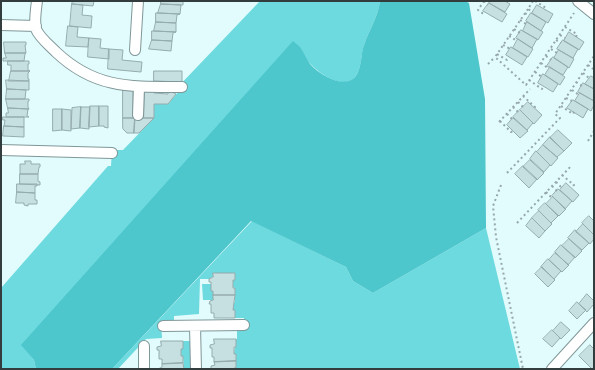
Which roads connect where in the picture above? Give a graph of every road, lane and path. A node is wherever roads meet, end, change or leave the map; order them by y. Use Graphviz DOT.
graph roads {
  1 [pos="36,1"];
  2 [pos="138,1"];
  3 [pos="484,1"];
  4 [pos="534,1"];
  5 [pos="578,1"];
  6 [pos="488,4"];
  7 [pos="528,9"];
  8 [pos="545,10"];
  9 [pos="533,12"];
  10 [pos="525,13"];
  11 [pos="574,13"];
  12 [pos="594,14"];
  13 [pos="485,15"];
  14 [pos="529,16"];
  15 [pos="520,20"];
  16 [pos="526,24"];
  17 [pos="1,25"];
  18 [pos="36,26"];
  19 [pos="565,27"];
  20 [pos="514,29"];
  21 [pos="520,33"];
  22 [pos="560,34"];
  23 [pos="509,36"];
  24 [pos="576,37"];
  25 [pos="565,38"];
  26 [pos="556,40"];
  27 [pos="517,41"];
  28 [pos="561,43"];
  29 [pos="503,45"];
  30 [pos="510,49"];
  31 [pos="551,49"];
  32 [pos="135,50"];
  33 [pos="557,53"];
  34 [pos="497,54"];
  35 [pos="546,56"];
  36 [pos="594,56"];
  37 [pos="495,57"];
  38 [pos="509,57"];
  39 [pos="551,60"];
  40 [pos="591,61"];
  41 [pos="541,63"];
  42 [pos="594,63"];
  43 [pos="488,64"];
  44 [pos="588,66"];
  45 [pos="549,69"];
  46 [pos="593,69"];
  47 [pos="535,72"];
  48 [pos="583,73"];
  49 [pos="542,77"];
  50 [pos="589,78"];
  51 [pos="529,80"];
  52 [pos="576,82"];
  53 [pos="544,86"];
  54 [pos="582,86"];
  55 [pos="139,87"];
  56 [pos="182,87"];
  57 [pos="530,89"];
  58 [pos="572,90"];
  59 [pos="579,95"];
  60 [pos="523,96"];
  61 [pos="566,98"];
  62 [pos="572,101"];
  63 [pos="518,102"];
  64 [pos="561,106"];
  65 [pos="513,107"];
  66 [pos="523,107"];
  67 [pos="534,108"];
  68 [pos="518,112"];
  69 [pos="574,112"];
  70 [pos="507,114"];
  71 [pos="138,115"];
  72 [pos="512,119"];
  73 [pos="513,131"];
  74 [pos="594,133"];
  75 [pos="588,141"];
  76 [pos="1,150"];
  77 [pos="112,152"];
  78 [pos="572,165"];
  79 [pos="508,173"];
  80 [pos="562,175"];
  81 [pos="556,182"];
  82 [pos="500,185"];
  83 [pos="552,186"];
  84 [pos="571,187"];
  85 [pos="562,188"];
  86 [pos="557,191"];
  87 [pos="546,192"];
  88 [pos="552,198"];
  89 [pos="517,223"];
  90 [pos="594,323"];
  91 [pos="244,325"];
  92 [pos="163,326"];
  93 [pos="195,326"];
  94 [pos="144,346"];
  95 [pos="144,369"];
  96 [pos="196,369"];
  97 [pos="523,369"];
  98 [pos="552,369"];
  1 -- 18 [label="street"];
  2 -- 32 [label="street"];
  3 -- 6 [label="path"];
  3 -- 13 [label="path"];
  4 -- 7 [label="path"];
  4 -- 8 [label="path"];
  5 -- 12 [label="street"];
  7 -- 9 [label="path"];
  7 -- 10 [label="path"];
  10 -- 14 [label="path"];
  10 -- 15 [label="path"];
  11 -- 19 [label="path"];
  15 -- 16 [label="path"];
  15 -- 20 [label="path"];
  17 -- 18 [label="street"];
  18 -- 55 [label="street"];
  19 -- 22 [label="path"];
  19 -- 24 [label="path"];
  20 -- 21 [label="path"];
  20 -- 23 [label="path"];
  22 -- 25 [label="path"];
  22 -- 26 [label="path"];
  23 -- 27 [label="path"];
  23 -- 29 [label="path"];
  26 -- 28 [label="path"];
  26 -- 31 [label="path"];
  29 -- 30 [label="path"];
  29 -- 34 [label="path"];
  31 -- 33 [label="path"];
  31 -- 35 [label="path"];
  34 -- 37 [label="path"];
  34 -- 38 [label="path"];
  35 -- 39 [label="path"];
  35 -- 41 [label="path"];
  36 -- 40 [label="path"];
  37 -- 43 [label="path"];
  37 -- 51 [label="path"];
  40 -- 42 [label="path"];
  40 -- 44 [label="path"];
  41 -- 45 [label="path"];
  41 -- 47 [label="path"];
  44 -- 46 [label="path"];
  44 -- 48 [label="path"];
  47 -- 49 [label="path"];
  47 -- 51 [label="path"];
  48 -- 50 [label="path"];
  48 -- 52 [label="path"];
  51 -- 53 [label="path"];
  52 -- 54 [label="path"];
  52 -- 58 [label="path"];
  55 -- 56 [label="street"];
  55 -- 71 [label="street"];
  57 -- 60 [label="path"];
  58 -- 59 [label="path"];
  58 -- 61 [label="path"];
  60 -- 63 [label="path"];
  60 -- 67 [label="path"];
  61 -- 62 [label="path"];
  61 -- 64 [label="path"];
  63 -- 65 [label="path"];
  63 -- 66 [label="path"];
  64 -- 69 [label="path"];
  64 -- 79 [label="path"];
  65 -- 68 [label="path"];
  65 -- 70 [label="path"];
  70 -- 72 [label="path"];
  70 -- 73 [label="path"];
  74 -- 75 [label="path"];
  76 -- 77 [label="street"];
  78 -- 80 [label="path"];
  80 -- 81 [label="path"];
  80 -- 84 [label="path"];
  81 -- 83 [label="path"];
  81 -- 85 [label="path"];
  82 -- 97 [label="path"];
  83 -- 86 [label="path"];
  83 -- 87 [label="path"];
  87 -- 88 [label="path"];
  87 -- 89 [label="path"];
  90 -- 98 [label="street"];
  91 -- 93 [label="street"];
  92 -- 93 [label="street"];
  93 -- 96 [label="street"];
  94 -- 95 [label="street"];
}
